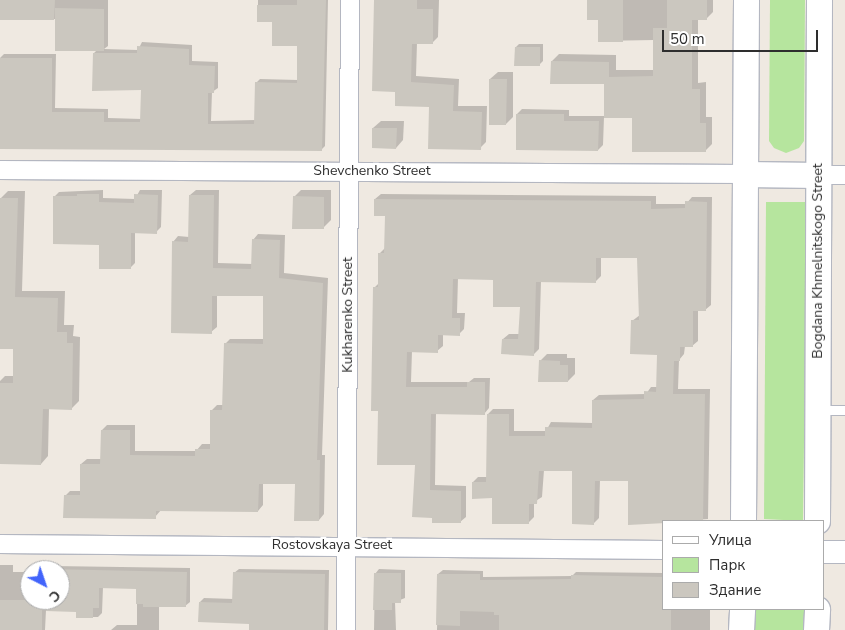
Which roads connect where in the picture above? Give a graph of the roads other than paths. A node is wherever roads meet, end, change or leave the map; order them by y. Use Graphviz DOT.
graph roads {
  1 [pos="350,0"];
  2 [pos="746,0"];
  3 [pos="819,0"];
  4 [pos="0,170"];
  5 [pos="349,171"];
  6 [pos="745,174"];
  7 [pos="818,175"];
  8 [pos="845,175"];
  9 [pos="817,410"];
  10 [pos="845,410"];
  11 [pos="743,520"];
  12 [pos="817,520"];
  13 [pos="0,544"];
  14 [pos="346,545"];
  15 [pos="662,550"];
  16 [pos="825,552"];
  17 [pos="845,552"];
  18 [pos="742,610"];
  19 [pos="816,610"];
  20 [pos="346,630"];
  21 [pos="742,630"];
  22 [pos="816,630"];
  1 -- 5 [label="street, Kukharenko Street"];
  2 -- 6 [label="main road"];
  3 -- 7 [label="main road, Bogdana Khmelnitskogo Street"];
  4 -- 5 [label="street, Shevchenko Street"];
  5 -- 6 [label="street, Shevchenko Street"];
  5 -- 14 [label="street, Kukharenko Street"];
  6 -- 7 [label="main road"];
  6 -- 11 [label="main road"];
  7 -- 8 [label="street"];
  7 -- 9 [label="main road, Bogdana Khmelnitskogo Street"];
  9 -- 10 [label="lane"];
  9 -- 12 [label="main road, Bogdana Khmelnitskogo Street"];
  13 -- 14 [label="street, Rostovskaya Street"];
  14 -- 15 [label="street, Rostovskaya Street"];
  14 -- 20 [label="street, Kukharenko Street"];
  16 -- 17 [label="street"];
  18 -- 21 [label="main road"];
  19 -- 22 [label="main road"];
}
